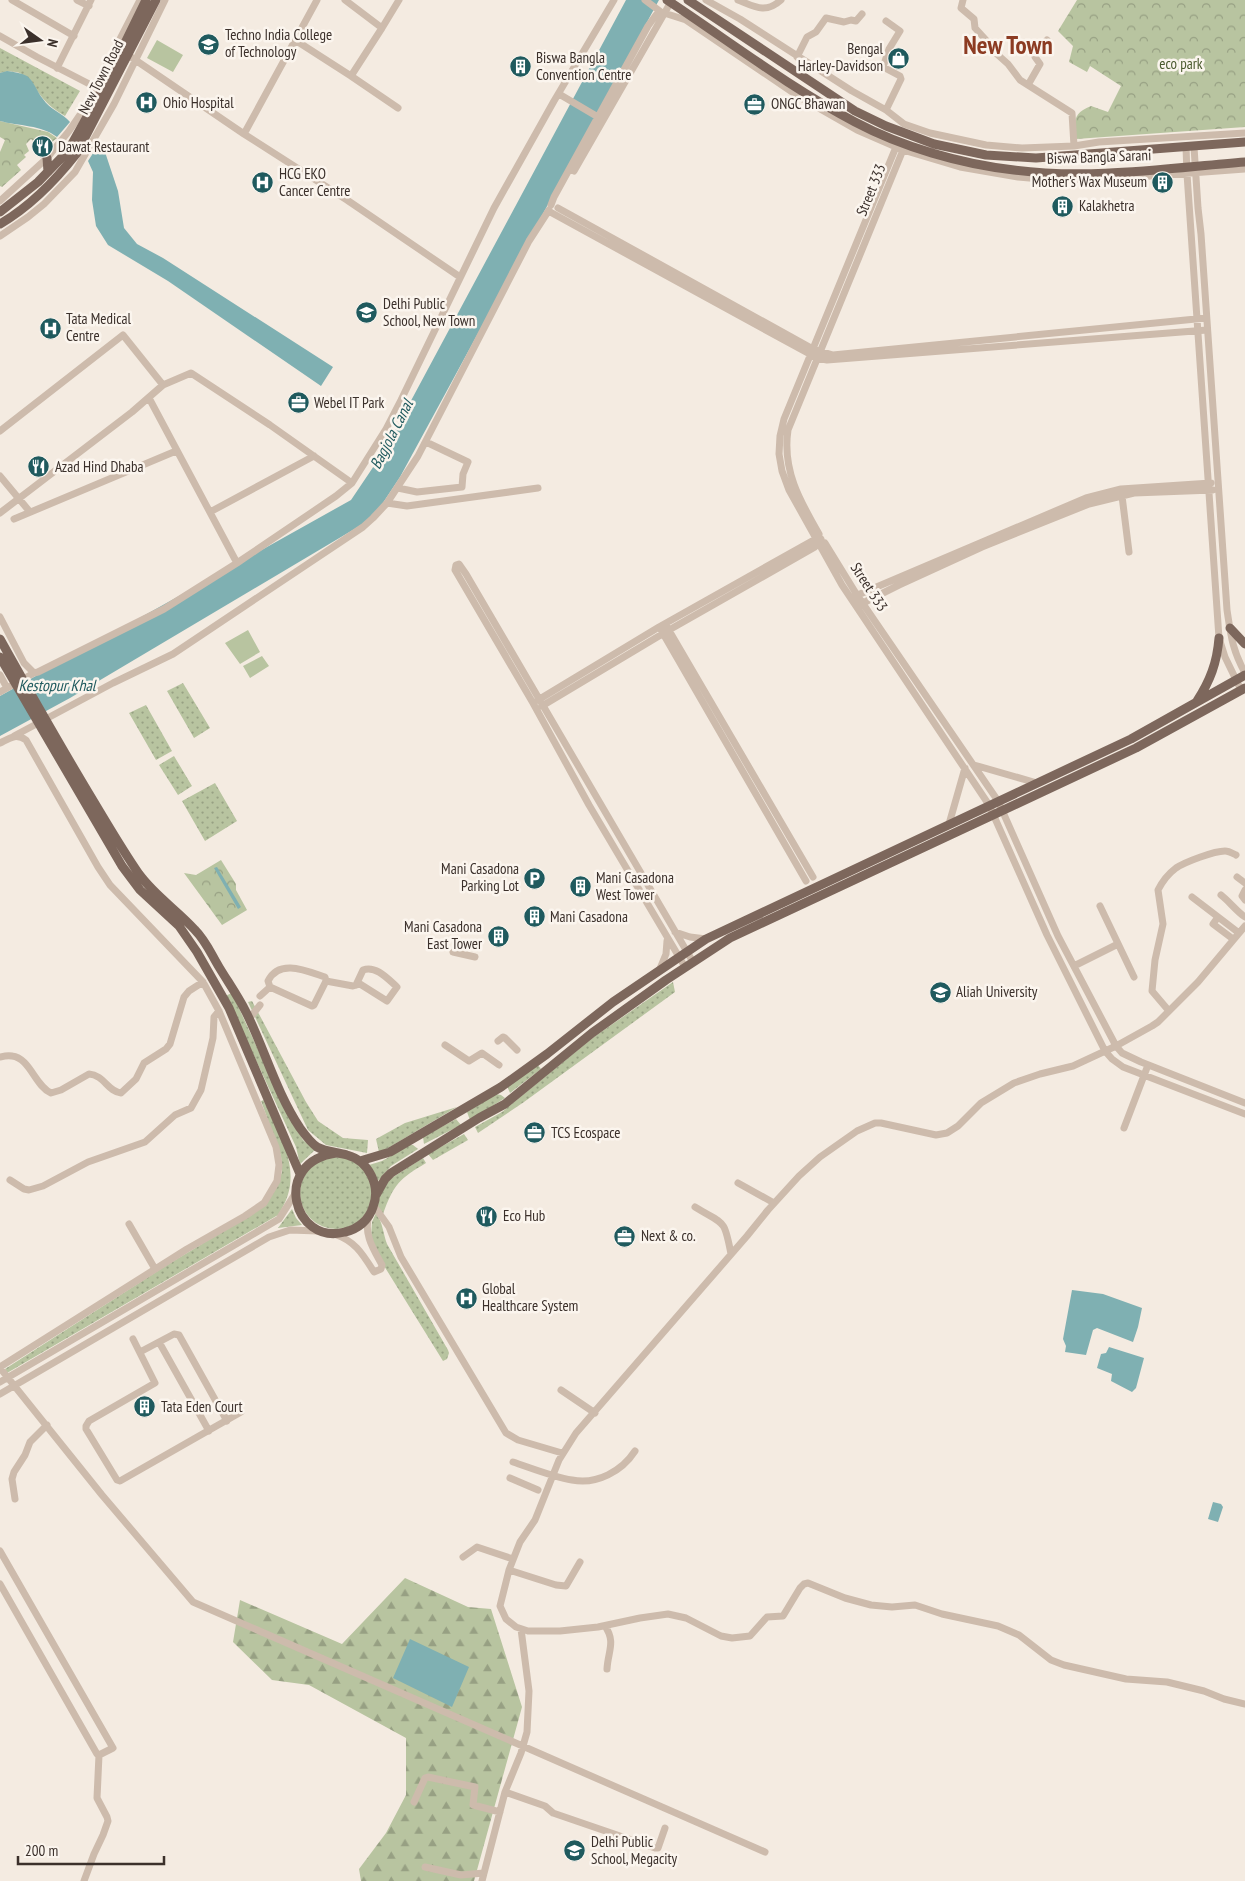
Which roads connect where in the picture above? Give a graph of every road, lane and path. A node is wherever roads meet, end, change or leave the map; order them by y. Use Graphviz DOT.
graph roads {
  1 [pos="12,0"];
  2 [pos="77,0"];
  3 [pos="140,0"];
  4 [pos="146,0"];
  5 [pos="156,0"];
  6 [pos="165,0"];
  7 [pos="317,0"];
  8 [pos="345,0"];
  9 [pos="399,0"];
  10 [pos="614,0"];
  11 [pos="645,0"];
  12 [pos="668,0"];
  13 [pos="672,0"];
  14 [pos="706,0"];
  15 [pos="738,0"];
  16 [pos="781,0"];
  17 [pos="963,0"];
  18 [pos="694,1"];
  19 [pos="90,3"];
  20 [pos="660,11"];
  21 [pos="862,14"];
  22 [pos="687,18"];
  23 [pos="886,21"];
  24 [pos="382,28"];
  25 [pos="0,36"];
  26 [pos="74,36"];
  27 [pos="295,40"];
  28 [pos="1046,40"];
  29 [pos="132,57"];
  30 [pos="797,57"];
  31 [pos="58,68"];
  32 [pos="351,76"];
  33 [pos="1028,85"];
  34 [pos="99,88"];
  35 [pos="561,95"];
  36 [pos="398,108"];
  37 [pos="886,110"];
  38 [pos="595,116"];
  39 [pos="1245,133"];
  40 [pos="244,134"];
  41 [pos="1245,142"];
  42 [pos="1074,146"];
  43 [pos="1190,147"];
  44 [pos="899,149"];
  45 [pos="47,158"];
  46 [pos="1245,162"];
  47 [pos="1245,169"];
  48 [pos="1191,170"];
  49 [pos="48,172"];
  50 [pos="0,201"];
  51 [pos="553,208"];
  52 [pos="0,212"];
  53 [pos="0,224"];
  54 [pos="0,236"];
  55 [pos="460,277"];
  56 [pos="1206,318"];
  57 [pos="1197,319"];
  58 [pos="1207,330"];
  59 [pos="1198,331"];
  60 [pos="815,354"];
  61 [pos="163,385"];
  62 [pos="149,398"];
  63 [pos="0,431"];
  64 [pos="426,442"];
  65 [pos="176,451"];
  66 [pos="314,456"];
  67 [pos="0,476"];
  68 [pos="352,483"];
  69 [pos="1218,486"];
  70 [pos="1209,487"];
  71 [pos="398,488"];
  72 [pos="538,488"];
  73 [pos="1122,496"];
  74 [pos="18,498"];
  75 [pos="387,503"];
  76 [pos="0,512"];
  77 [pos="30,512"];
  78 [pos="210,512"];
  79 [pos="14,519"];
  80 [pos="818,539"];
  81 [pos="1129,552"];
  82 [pos="237,563"];
  83 [pos="854,596"];
  84 [pos="859,605"];
  85 [pos="0,617"];
  86 [pos="1230,628"];
  87 [pos="664,629"];
  88 [pos="1220,638"];
  89 [pos="0,640"];
  90 [pos="1245,644"];
  91 [pos="0,657"];
  92 [pos="34,673"];
  93 [pos="1245,674"];
  94 [pos="0,675"];
  95 [pos="1236,680"];
  96 [pos="1243,689"];
  97 [pos="3,690"];
  98 [pos="542,702"];
  99 [pos="1195,704"];
  100 [pos="534,706"];
  101 [pos="14,736"];
  102 [pos="0,743"];
  103 [pos="974,765"];
  104 [pos="965,768"];
  105 [pos="1038,783"];
  106 [pos="993,803"];
  107 [pos="999,813"];
  108 [pos="949,824"];
  109 [pos="1236,855"];
  110 [pos="1237,877"];
  111 [pos="810,879"];
  112 [pos="1245,883"];
  113 [pos="1245,890"];
  114 [pos="1220,895"];
  115 [pos="1192,897"];
  116 [pos="1245,900"];
  117 [pos="1100,906"];
  118 [pos="1245,917"];
  119 [pos="1245,926"];
  120 [pos="675,932"];
  121 [pos="1236,936"];
  122 [pos="706,939"];
  123 [pos="667,940"];
  124 [pos="1118,944"];
  125 [pos="453,952"];
  126 [pos="687,952"];
  127 [pos="475,957"];
  128 [pos="678,958"];
  129 [pos="693,962"];
  130 [pos="1074,966"];
  131 [pos="685,967"];
  132 [pos="659,971"];
  133 [pos="1134,977"];
  134 [pos="326,981"];
  135 [pos="203,982"];
  136 [pos="356,984"];
  137 [pos="270,986"];
  138 [pos="260,996"];
  139 [pos="260,1005"];
  140 [pos="219,1011"];
  141 [pos="1169,1011"];
  142 [pos="249,1019"];
  143 [pos="498,1041"];
  144 [pos="445,1045"];
  145 [pos="1116,1046"];
  146 [pos="517,1050"];
  147 [pos="1105,1051"];
  148 [pos="0,1057"];
  149 [pos="499,1065"];
  150 [pos="1148,1065"];
  151 [pos="1144,1075"];
  152 [pos="266,1095"];
  153 [pos="256,1099"];
  154 [pos="1245,1103"];
  155 [pos="1245,1114"];
  156 [pos="1124,1128"];
  157 [pos="336,1153"];
  158 [pos="360,1161"];
  159 [pos="300,1174"];
  160 [pos="10,1180"];
  161 [pos="738,1183"];
  162 [pos="295,1194"];
  163 [pos="376,1195"];
  164 [pos="774,1203"];
  165 [pos="374,1206"];
  166 [pos="695,1207"];
  167 [pos="369,1216"];
  168 [pos="128,1224"];
  169 [pos="321,1231"];
  170 [pos="333,1234"];
  171 [pos="735,1250"];
  172 [pos="155,1268"];
  173 [pos="133,1339"];
  174 [pos="159,1342"];
  175 [pos="140,1352"];
  176 [pos="0,1367"];
  177 [pos="8,1377"];
  178 [pos="0,1382"];
  179 [pos="15,1386"];
  180 [pos="561,1390"];
  181 [pos="0,1394"];
  182 [pos="241,1412"];
  183 [pos="595,1412"];
  184 [pos="227,1421"];
  185 [pos="46,1425"];
  186 [pos="209,1431"];
  187 [pos="635,1451"];
  188 [pos="560,1457"];
  189 [pos="513,1462"];
  190 [pos="554,1471"];
  191 [pos="510,1478"];
  192 [pos="542,1491"];
  193 [pos="15,1499"];
  194 [pos="0,1551"];
  195 [pos="463,1556"];
  196 [pos="513,1559"];
  197 [pos="580,1562"];
  198 [pos="508,1570"];
  199 [pos="0,1584"];
  200 [pos="605,1626"];
  201 [pos="521,1629"];
  202 [pos="607,1669"];
  203 [pos="1245,1704"];
  204 [pos="523,1747"];
  205 [pos="100,1755"];
  206 [pos="505,1792"];
  207 [pos="414,1802"];
  208 [pos="500,1812"];
  209 [pos="664,1828"];
  210 [pos="765,1852"];
  211 [pos="424,1866"];
  212 [pos="484,1873"];
  213 [pos="84,1881"];
  214 [pos="482,1881"];
  1 -- 26 [label="street"];
  2 -- 19 [label="street"];
  3 -- 34 [label="street"];
  4 -- 34 [label="main road"];
  5 -- 29 [label="main road, New Town Road"];
  6 -- 29 [label="street"];
  7 -- 27 [label="street"];
  8 -- 24 [label="street"];
  9 -- 24 [label="street"];
  10 -- 35 [label="street"];
  11 -- 20 [label="street"];
  12 -- 22 [label="main road, Biswa Bangla Sarani"];
  13 -- 51 [label="street"];
  14 -- 30 [label="street"];
  15 -- 16 [label="street"];
  17 -- 33 [label="street"];
  18 -- 43 [label="main road, Biswa Bangla Sarani"];
  19 -- 26 [label="street"];
  20 -- 22 [label="street"];
  20 -- 38 [label="street"];
  21 -- 30 [label="street"];
  22 -- 44 [label="street"];
  22 -- 48 [label="main road, Biswa Bangla Sarani"];
  23 -- 37 [label="street"];
  24 -- 32 [label="street"];
  25 -- 31 [label="street"];
  26 -- 31 [label="street"];
  27 -- 32 [label="street"];
  27 -- 40 [label="street"];
  28 -- 33 [label="street"];
  29 -- 40 [label="street"];
  29 -- 53 [label="main road, New Town Road"];
  29 -- 54 [label="street"];
  30 -- 37 [label="street"];
  31 -- 34 [label="street"];
  32 -- 36 [label="street"];
  33 -- 42 [label="street"];
  34 -- 45 [label="street"];
  34 -- 49 [label="main road"];
  35 -- 38 [label="street"];
  35 -- 55 [label="street"];
  37 -- 42 [label="street"];
  38 -- 51 [label="street"];
  39 -- 42 [label="street"];
  40 -- 55 [label="street"];
  41 -- 43 [label="main road, Biswa Bangla Sarani"];
  43 -- 48 [label="street"];
  44 -- 48 [label="street"];
  44 -- 60 [label="street, Street 333"];
  45 -- 49 [label="main road"];
  45 -- 50 [label="street"];
  46 -- 48 [label="main road, Biswa Bangla Sarani"];
  47 -- 48 [label="street"];
  48 -- 56 [label="street"];
  48 -- 57 [label="street"];
  49 -- 52 [label="main road"];
  51 -- 60 [label="street"];
  51 -- 64 [label="street"];
  55 -- 68 [label="street"];
  56 -- 57 [label="street"];
  56 -- 58 [label="street"];
  57 -- 59 [label="street"];
  57 -- 60 [label="street"];
  58 -- 59 [label="street"];
  58 -- 69 [label="street"];
  59 -- 60 [label="street"];
  59 -- 70 [label="street"];
  60 -- 80 [label="street, Street 333"];
  61 -- 62 [label="street"];
  61 -- 63 [label="street"];
  61 -- 66 [label="street"];
  62 -- 65 [label="street"];
  62 -- 74 [label="street"];
  64 -- 71 [label="street"];
  64 -- 71 [label="street"];
  65 -- 77 [label="street"];
  65 -- 78 [label="street"];
  66 -- 68 [label="street"];
  66 -- 78 [label="street"];
  67 -- 74 [label="street"];
  68 -- 82 [label="street"];
  69 -- 70 [label="street"];
  69 -- 86 [label="street"];
  70 -- 73 [label="street"];
  70 -- 83 [label="street"];
  70 -- 88 [label="street"];
  71 -- 75 [label="street"];
  72 -- 75 [label="street"];
  73 -- 81 [label="street"];
  73 -- 84 [label="street"];
  74 -- 76 [label="street"];
  74 -- 77 [label="street"];
  75 -- 101 [label="street"];
  77 -- 79 [label="street"];
  78 -- 82 [label="street"];
  80 -- 83 [label="street, Street 333"];
  80 -- 87 [label="street"];
  82 -- 92 [label="street"];
  83 -- 84 [label="street, Street 333"];
  84 -- 103 [label="street, Street 333"];
  84 -- 104 [label="street, Street 333"];
  85 -- 92 [label="street"];
  86 -- 90 [label="main road"];
  86 -- 93 [label="street"];
  87 -- 98 [label="street"];
  87 -- 111 [label="street"];
  88 -- 95 [label="street"];
  88 -- 99 [label="main road"];
  89 -- 142 [label="main road"];
  91 -- 152 [label="main road"];
  92 -- 97 [label="street"];
  93 -- 95 [label="main road"];
  94 -- 97 [label="street"];
  95 -- 96 [label="street"];
  95 -- 99 [label="main road"];
  96 -- 107 [label="main road"];
  98 -- 100 [label="street"];
  98 -- 100 [label="street"];
  98 -- 120 [label="street"];
  99 -- 105 [label="main road"];
  100 -- 123 [label="street"];
  101 -- 102 [label="street"];
  101 -- 135 [label="street"];
  103 -- 105 [label="street"];
  103 -- 106 [label="street, Street 333"];
  104 -- 106 [label="street, Street 333"];
  104 -- 108 [label="street"];
  105 -- 106 [label="main road"];
  106 -- 107 [label="street, Street 333"];
  106 -- 108 [label="main road"];
  107 -- 129 [label="main road"];
  107 -- 130 [label="street"];
  107 -- 147 [label="street"];
  108 -- 122 [label="main road"];
  109 -- 141 [label="street"];
  110 -- 112 [label="street"];
  113 -- 116 [label="street"];
  114 -- 118 [label="street"];
  115 -- 121 [label="street"];
  117 -- 124 [label="street"];
  119 -- 121 [label="street"];
  120 -- 122 [label="street"];
  120 -- 126 [label="street"];
  121 -- 141 [label="street"];
  122 -- 126 [label="main road"];
  123 -- 128 [label="street"];
  123 -- 132 [label="street"];
  124 -- 130 [label="street"];
  124 -- 133 [label="street"];
  125 -- 127 [label="street"];
  126 -- 128 [label="main road"];
  126 -- 129 [label="street"];
  128 -- 131 [label="street"];
  128 -- 132 [label="main road"];
  129 -- 131 [label="main road"];
  130 -- 145 [label="street"];
  131 -- 163 [label="main road"];
  132 -- 158 [label="main road"];
  134 -- 136 [label="street"];
  134 -- 137 [label="street"];
  134 -- 137 [label="street"];
  135 -- 140 [label="street"];
  135 -- 148 [label="street"];
  136 -- 136 [label="street"];
  137 -- 138 [label="street"];
  139 -- 142 [label="street"];
  140 -- 153 [label="street"];
  140 -- 160 [label="street"];
  141 -- 145 [label="street"];
  142 -- 157 [label="main road"];
  143 -- 146 [label="street"];
  144 -- 149 [label="street"];
  145 -- 147 [label="street"];
  145 -- 150 [label="street"];
  147 -- 151 [label="street"];
  147 -- 164 [label="street"];
  150 -- 151 [label="street"];
  150 -- 154 [label="street"];
  151 -- 155 [label="street"];
  151 -- 156 [label="street"];
  152 -- 153 [label="street"];
  152 -- 159 [label="main road"];
  153 -- 172 [label="street"];
  157 -- 158 [label="main road"];
  157 -- 159 [label="main road"];
  158 -- 163 [label="main road"];
  159 -- 162 [label="main road"];
  161 -- 164 [label="street"];
  162 -- 169 [label="main road"];
  162 -- 177 [label="street"];
  163 -- 165 [label="main road"];
  164 -- 171 [label="street"];
  165 -- 167 [label="main road"];
  165 -- 188 [label="street"];
  166 -- 171 [label="street"];
  167 -- 170 [label="main road"];
  167 -- 170 [label="street"];
  168 -- 172 [label="street"];
  169 -- 170 [label="main road"];
  169 -- 179 [label="street"];
  171 -- 183 [label="street"];
  172 -- 176 [label="street"];
  173 -- 175 [label="street"];
  174 -- 175 [label="street"];
  174 -- 184 [label="street"];
  174 -- 186 [label="street"];
  175 -- 186 [label="street"];
  176 -- 177 [label="street"];
  177 -- 178 [label="street"];
  177 -- 179 [label="street"];
  179 -- 181 [label="street"];
  179 -- 185 [label="street"];
  180 -- 183 [label="street"];
  182 -- 184 [label="street"];
  183 -- 188 [label="street"];
  184 -- 186 [label="street"];
  185 -- 193 [label="street"];
  185 -- 204 [label="street"];
  187 -- 190 [label="street"];
  188 -- 190 [label="street"];
  189 -- 190 [label="street"];
  190 -- 192 [label="street"];
  191 -- 192 [label="street"];
  192 -- 196 [label="street"];
  194 -- 205 [label="street"];
  195 -- 196 [label="street"];
  196 -- 198 [label="street"];
  197 -- 198 [label="street"];
  198 -- 201 [label="street"];
  199 -- 205 [label="street"];
  200 -- 201 [label="street"];
  200 -- 202 [label="street"];
  200 -- 203 [label="street"];
  201 -- 204 [label="street"];
  204 -- 206 [label="street"];
  204 -- 210 [label="street"];
  205 -- 213 [label="street"];
  206 -- 208 [label="street"];
  206 -- 209 [label="street"];
  207 -- 208 [label="street"];
  208 -- 212 [label="street"];
  211 -- 212 [label="street"];
  212 -- 214 [label="street"];
}
